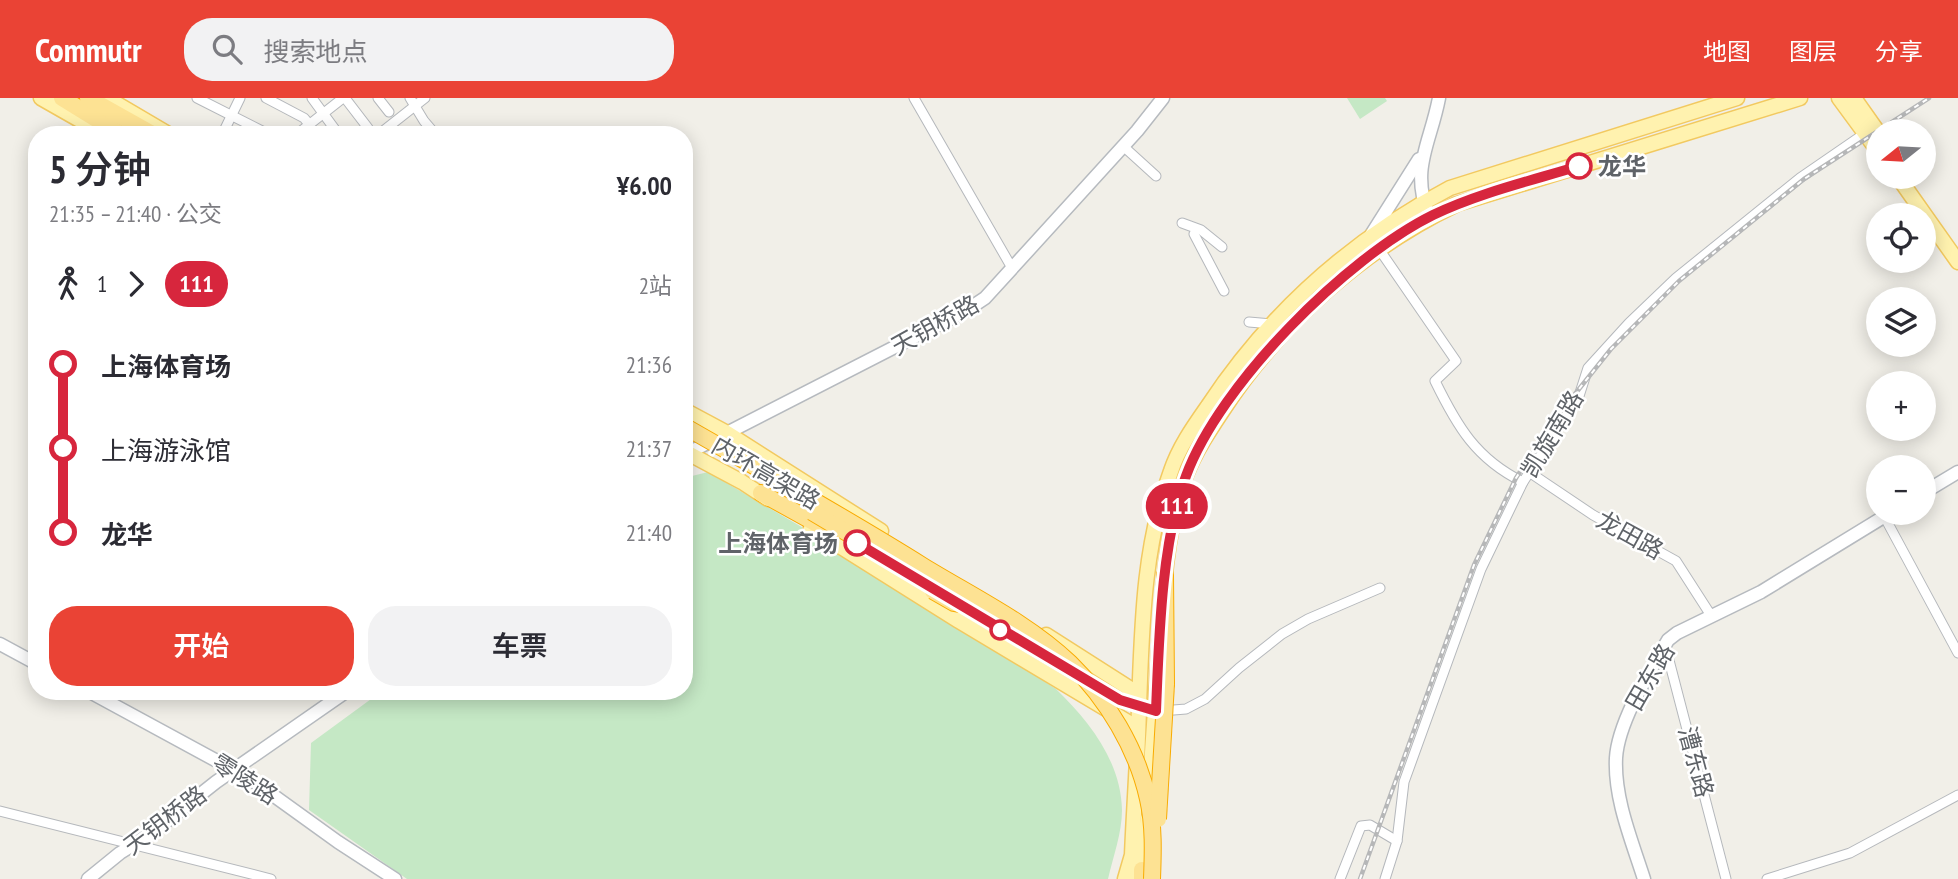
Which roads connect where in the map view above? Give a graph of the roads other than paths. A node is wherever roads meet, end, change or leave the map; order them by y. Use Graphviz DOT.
graph roads {
  1 [pos="41,98"];
  2 [pos="62,98"];
  3 [pos="88,98"];
  4 [pos="108,98"];
  5 [pos="197,98"];
  6 [pos="240,98"];
  7 [pos="257,98"];
  8 [pos="265,98"];
  9 [pos="312,98"];
  10 [pos="344,98"];
  11 [pos="378,98"];
  12 [pos="425,98"];
  13 [pos="914,98"];
  14 [pos="1163,98"];
  15 [pos="1438,98"];
  16 [pos="1737,98"];
  17 [pos="1800,98"];
  18 [pos="1839,98"];
  19 [pos="1854,98"];
  20 [pos="413,102"];
  21 [pos="389,112"];
  22 [pos="324,113"];
  23 [pos="232,115"];
  24 [pos="1866,123"];
  25 [pos="90,126"];
  26 [pos="107,126"];
  27 [pos="137,126"];
  28 [pos="155,126"];
  29 [pos="226,126"];
  30 [pos="253,126"];
  31 [pos="304,126"];
  32 [pos="310,126"];
  33 [pos="333,126"];
  34 [pos="366,126"];
  35 [pos="388,126"];
  36 [pos="428,126"];
  37 [pos="1866,128"];
  38 [pos="1866,136"];
  39 [pos="1123,146"];
  40 [pos="1426,146"];
  41 [pos="1156,176"];
  42 [pos="1906,189"];
  43 [pos="1918,189"];
  44 [pos="1423,202"];
  45 [pos="1429,217"];
  46 [pos="1182,223"];
  47 [pos="1194,234"];
  48 [pos="1371,235"];
  49 [pos="1958,246"];
  50 [pos="1222,247"];
  51 [pos="1379,249"];
  52 [pos="1958,262"];
  53 [pos="1012,268"];
  54 [pos="1224,291"];
  55 [pos="1249,321"];
  56 [pos="1272,324"];
  57 [pos="693,415"];
  58 [pos="693,431"];
  59 [pos="727,433"];
  60 [pos="693,440"];
  61 [pos="693,450"];
  62 [pos="693,457"];
  63 [pos="1529,472"];
  64 [pos="1958,472"];
  65 [pos="1523,482"];
  66 [pos="1936,485"];
  67 [pos="761,493"];
  68 [pos="1871,525"];
  69 [pos="1892,525"];
  70 [pos="1165,575"];
  71 [pos="1380,588"];
  72 [pos="970,606"];
  73 [pos="1712,617"];
  74 [pos="0,644"];
  75 [pos="1665,645"];
  76 [pos="1958,653"];
  77 [pos="28,659"];
  78 [pos="105,700"];
  79 [pos="334,700"];
  80 [pos="1139,705"];
  81 [pos="1156,711"];
  82 [pos="1138,728"];
  83 [pos="234,770"];
  84 [pos="1958,795"];
  85 [pos="0,811"];
  86 [pos="1397,841"];
  87 [pos="134,845"];
  88 [pos="1146,877"];
  89 [pos="1387,878"];
  90 [pos="88,879"];
  91 [pos="271,879"];
  92 [pos="395,879"];
  93 [pos="1125,879"];
  94 [pos="1340,879"];
  95 [pos="1644,879"];
  96 [pos="1726,879"];
  97 [pos="1766,879"];
  1 -- 25 [label="main road"];
  2 -- 26 [label="highway"];
  3 -- 27 [label="highway"];
  4 -- 28 [label="main road"];
  5 -- 23 [label="street"];
  6 -- 23 [label="street"];
  7 -- 8 [label="street"];
  8 -- 31 [label="street"];
  9 -- 22 [label="street"];
  10 -- 22 [label="street"];
  10 -- 34 [label="street"];
  11 -- 21 [label="street"];
  12 -- 20 [label="street"];
  13 -- 53 [label="street"];
  14 -- 39 [label="street, 天钥桥路"];
  15 -- 40 [label="street"];
  16 -- 44 [label="main road"];
  17 -- 45 [label="main road"];
  18 -- 37 [label="main road"];
  19 -- 24 [label="main road"];
  20 -- 35 [label="street"];
  20 -- 36 [label="street"];
  22 -- 32 [label="street"];
  22 -- 33 [label="street"];
  23 -- 29 [label="street"];
  23 -- 30 [label="street"];
  38 -- 63 [label="street, 凯旋南路"];
  39 -- 41 [label="street"];
  39 -- 53 [label="street, 天钥桥路"];
  40 -- 44 [label="street"];
  40 -- 48 [label="street"];
  42 -- 52 [label="main road"];
  43 -- 49 [label="main road"];
  44 -- 45 [label="street"];
  44 -- 48 [label="main road"];
  45 -- 51 [label="main road"];
  46 -- 50 [label="street"];
  47 -- 54 [label="street"];
  48 -- 56 [label="main road"];
  51 -- 65 [label="street"];
  51 -- 70 [label="main road"];
  53 -- 59 [label="street, 天钥桥路"];
  55 -- 56 [label="street"];
  56 -- 80 [label="main road"];
  57 -- 59 [label="main road"];
  58 -- 88 [label="highway, 内环高架路, bridge"];
  59 -- 61 [label="street, 天钥桥路"];
  59 -- 80 [label="main road"];
  60 -- 72 [label="highway, 内环高架路, bridge"];
  62 -- 67 [label="main road"];
  63 -- 65 [label="street, 凯旋南路"];
  63 -- 73 [label="street, 龙田路"];
  64 -- 66 [label="street"];
  65 -- 86 [label="street, 凯旋南路"];
  67 -- 72 [label="highway, bridge"];
  67 -- 80 [label="main road"];
  67 -- 82 [label="main road"];
  68 -- 73 [label="street, 田东路"];
  69 -- 76 [label="street"];
  70 -- 81 [label="main road"];
  70 -- 88 [label="highway, bridge"];
  71 -- 81 [label="street"];
  72 -- 88 [label="highway, 内环高架路"];
  73 -- 75 [label="street, 田东路"];
  74 -- 77 [label="street"];
  75 -- 95 [label="street, 田东路"];
  75 -- 96 [label="street, 漕东路"];
  78 -- 83 [label="street, 零陵路"];
  79 -- 83 [label="street, 天钥桥路"];
  80 -- 81 [label="main road"];
  80 -- 82 [label="main road"];
  81 -- 88 [label="main road"];
  82 -- 93 [label="main road"];
  83 -- 87 [label="street, 天钥桥路"];
  83 -- 92 [label="street, 零陵路"];
  84 -- 97 [label="street"];
  85 -- 87 [label="street"];
  86 -- 89 [label="street, 凯旋南路"];
  86 -- 94 [label="street"];
  87 -- 90 [label="street, 天钥桥路"];
  87 -- 91 [label="street"];
}
